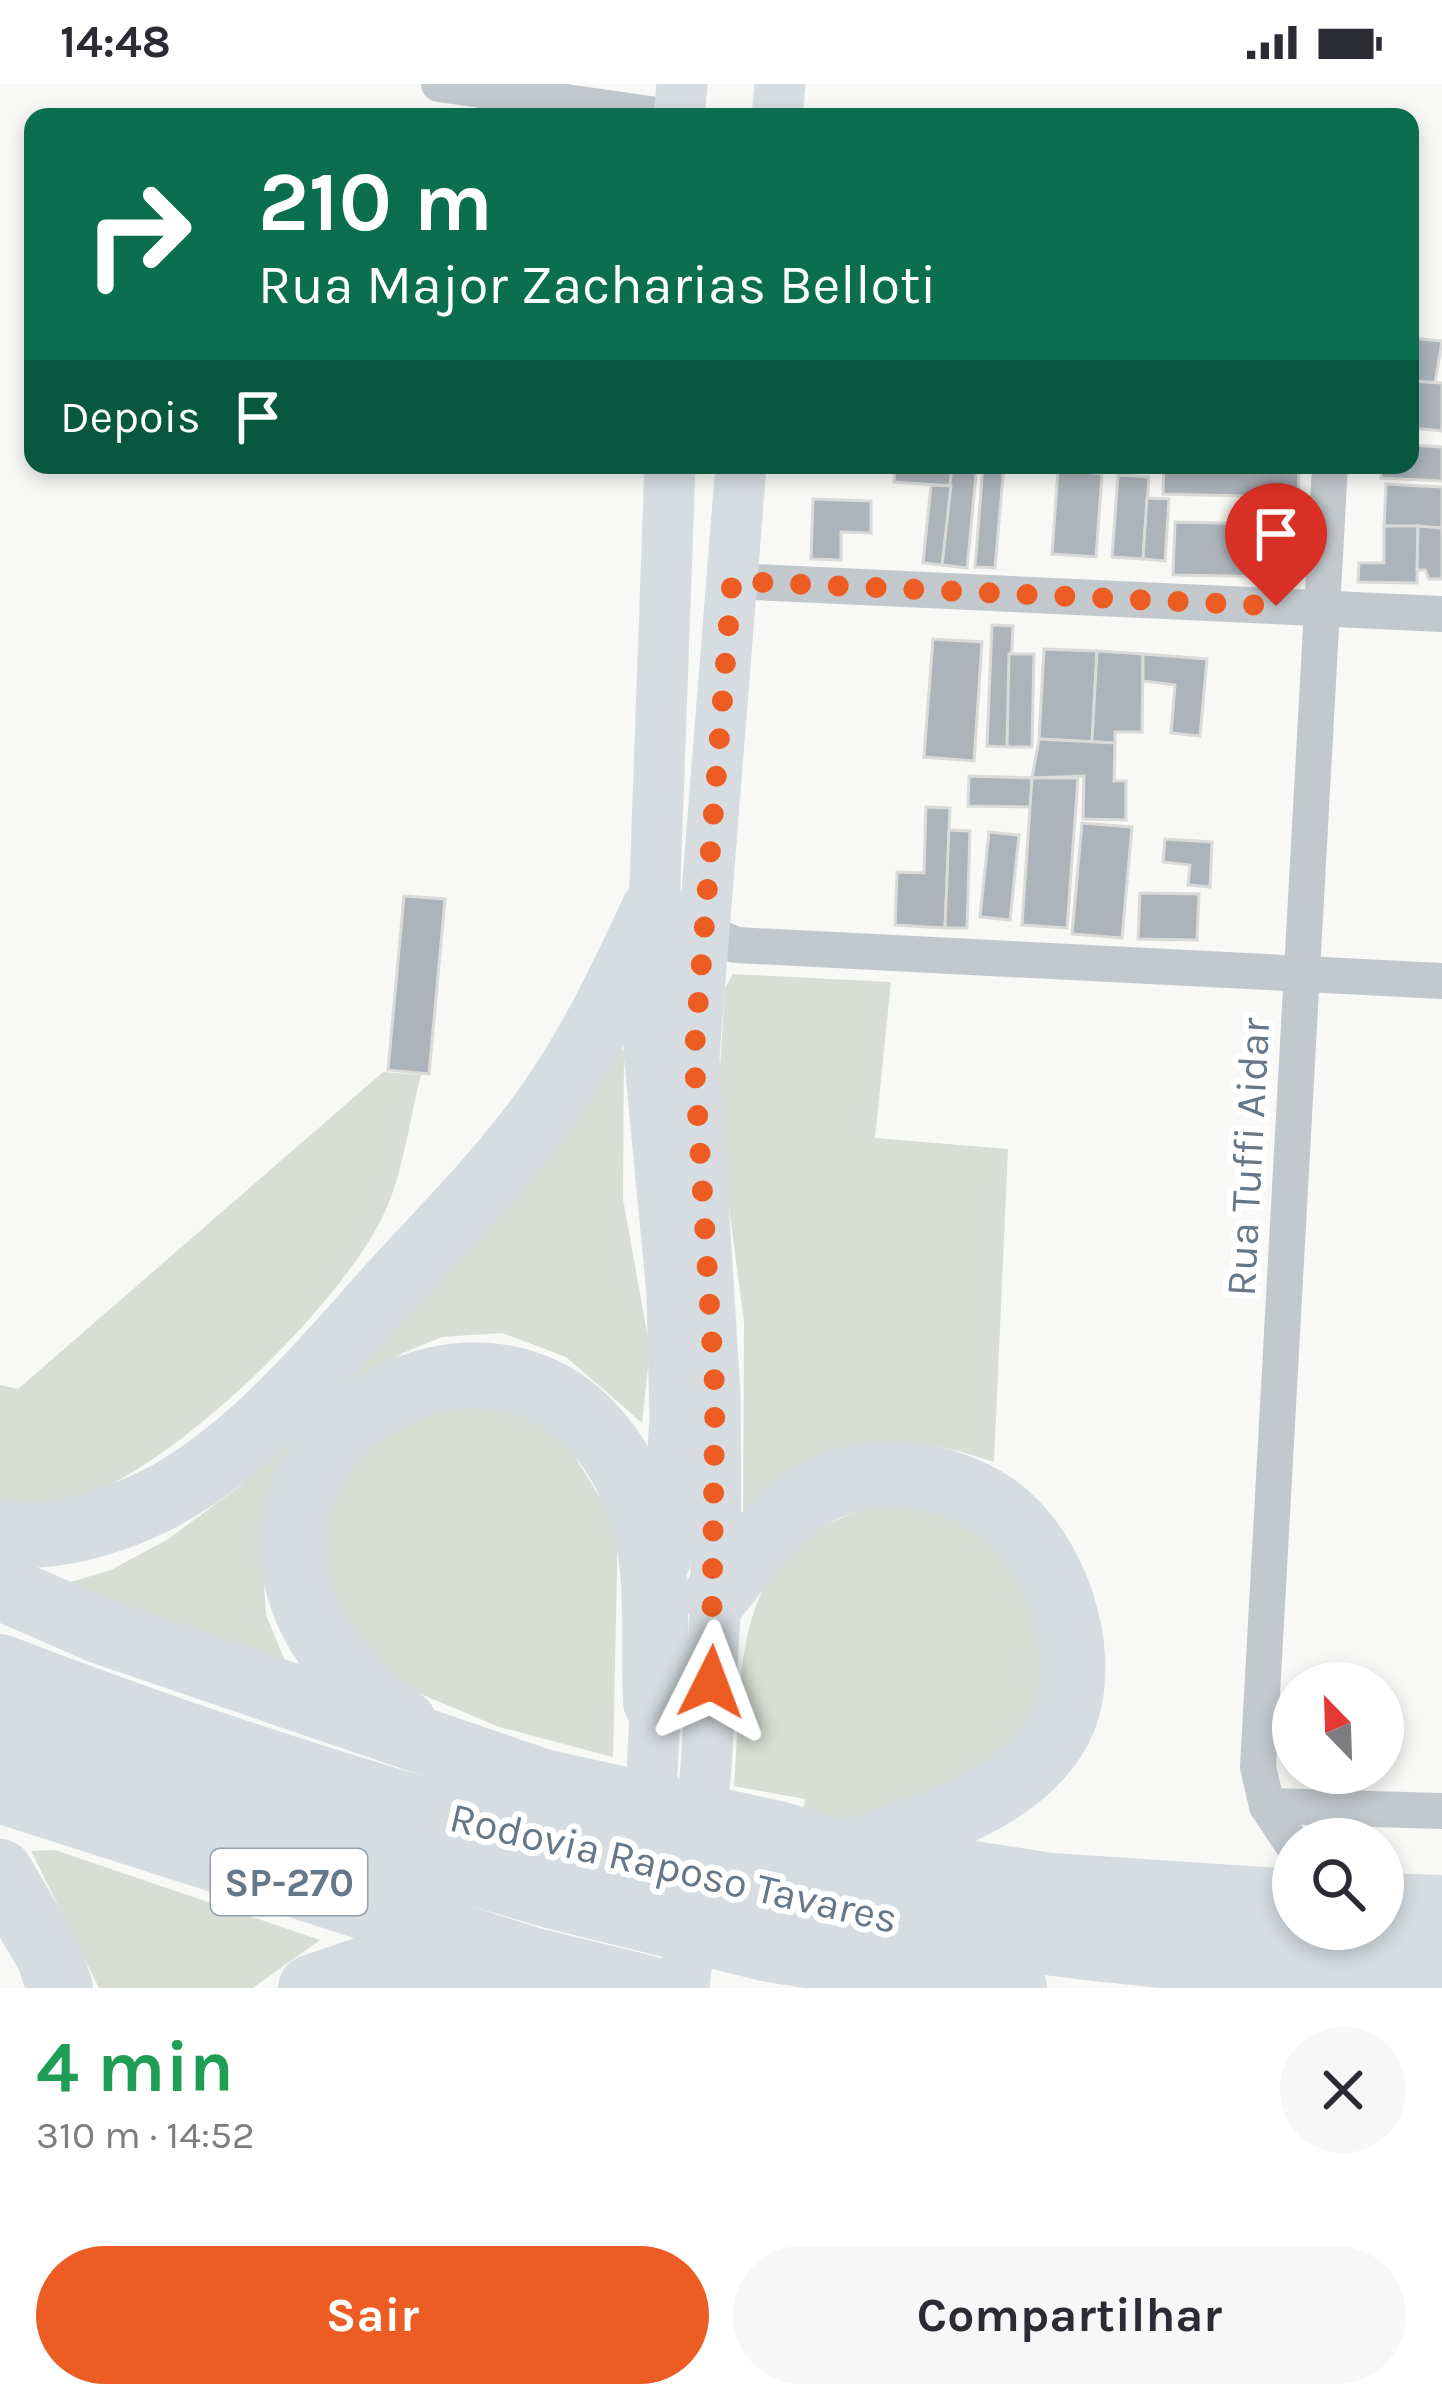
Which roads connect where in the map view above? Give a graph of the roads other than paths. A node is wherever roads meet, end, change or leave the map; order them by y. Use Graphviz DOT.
graph roads {
  1 [pos="439,84"];
  2 [pos="611,108"];
  3 [pos="670,474"];
  4 [pos="740,474"];
  5 [pos="1329,474"];
  6 [pos="668,542"];
  7 [pos="732,581"];
  8 [pos="1322,608"];
  9 [pos="1442,614"];
  10 [pos="679,914"];
  11 [pos="1302,976"];
  12 [pos="1442,981"];
  13 [pos="0,1533"];
  14 [pos="0,1587"];
  15 [pos="716,1596"];
  16 [pos="0,1667"];
  17 [pos="656,1702"];
  18 [pos="0,1722"];
  19 [pos="470,1760"];
  20 [pos="0,1790"];
  21 [pos="1268,1807"];
  22 [pos="1442,1810"];
  23 [pos="1275,1818"];
  24 [pos="844,1855"];
  25 [pos="0,1872"];
  26 [pos="565,1875"];
  27 [pos="775,1894"];
  28 [pos="1272,1901"];
  29 [pos="1404,1907"];
  30 [pos="1442,1908"];
  31 [pos="1442,1969"];
  32 [pos="582,1974"];
  33 [pos="60,1988"];
  34 [pos="311,1988"];
  35 [pos="646,1988"];
  36 [pos="684,1988"];
  37 [pos="1014,1988"];
  1 -- 2 [label="street"];
  3 -- 6 [label="main road"];
  4 -- 7 [label="main road"];
  5 -- 8 [label="street, Rua Tuffi Aidar"];
  6 -- 7 [label="main road"];
  6 -- 10 [label="main road"];
  7 -- 8 [label="street"];
  7 -- 10 [label="main road"];
  8 -- 9 [label="street"];
  8 -- 11 [label="street, Rua Tuffi Aidar"];
  10 -- 11 [label="street"];
  10 -- 13 [label="highway"];
  10 -- 15 [label="main road"];
  10 -- 17 [label="main road"];
  11 -- 12 [label="street"];
  11 -- 21 [label="street, Rua Tuffi Aidar"];
  14 -- 19 [label="highway, Rodovia Raposo Tavares / SP-270"];
  15 -- 24 [label="highway"];
  15 -- 36 [label="main road"];
  16 -- 26 [label="highway, Rodovia Raposo Tavares / SP-270"];
  17 -- 19 [label="highway"];
  17 -- 32 [label="main road"];
  18 -- 26 [label="highway, Rodovia Raposo Tavares / SP-270"];
  19 -- 27 [label="highway, Rodovia Raposo Tavares / SP-270"];
  20 -- 32 [label="highway, SP-270"];
  21 -- 22 [label="street"];
  21 -- 23 [label="street, Rua Tuffi Aidar"];
  24 -- 27 [label="highway, Rodovia Raposo Tavares / SP-270"];
  24 -- 28 [label="highway, SP-270"];
  25 -- 33 [label="highway"];
  26 -- 27 [label="highway, Rodovia Raposo Tavares / SP-270"];
  27 -- 31 [label="highway, Rodovia Raposo Tavares / SP-270"];
  27 -- 37 [label="highway, Rodovia Raposo Tavares / SP-270"];
  29 -- 30 [label="highway"];
  32 -- 34 [label="highway"];
  32 -- 35 [label="highway, SP-270"];
}
